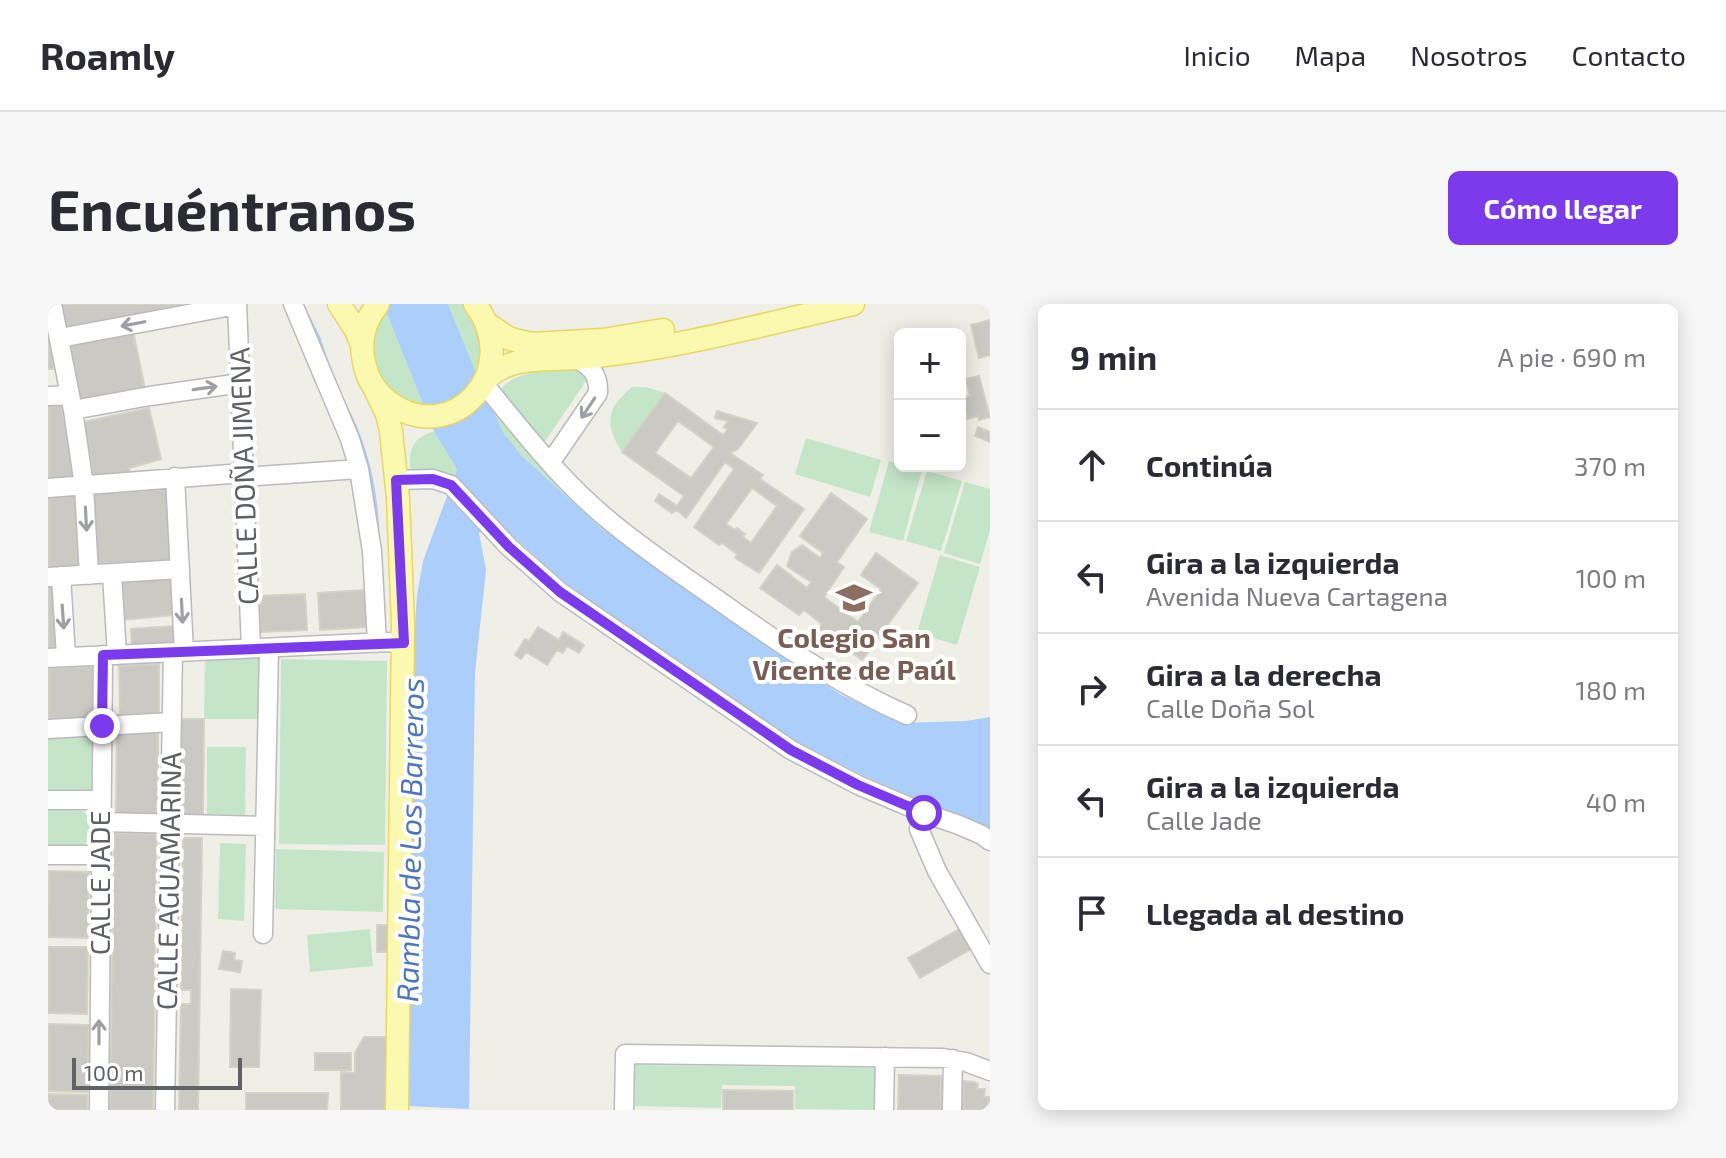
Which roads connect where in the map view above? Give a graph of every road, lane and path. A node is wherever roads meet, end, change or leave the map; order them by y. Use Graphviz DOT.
graph roads {
  1 [pos="52,304"];
  2 [pos="237,304"];
  3 [pos="293,304"];
  4 [pos="339,304"];
  5 [pos="378,304"];
  6 [pos="475,304"];
  7 [pos="784,304"];
  8 [pos="853,304"];
  9 [pos="487,324"];
  10 [pos="60,338"];
  11 [pos="362,345"];
  12 [pos="573,358"];
  13 [pos="57,375"];
  14 [pos="241,383"];
  15 [pos="484,383"];
  16 [pos="373,385"];
  17 [pos="48,396"];
  18 [pos="72,403"];
  19 [pos="432,416"];
  20 [pos="550,463"];
  21 [pos="359,469"];
  22 [pos="243,475"];
  23 [pos="175,477"];
  24 [pos="396,478"];
  25 [pos="84,486"];
  26 [pos="48,488"];
  27 [pos="180,569"];
  28 [pos="112,574"];
  29 [pos="89,575"];
  30 [pos="54,577"];
  31 [pos="377,643"];
  32 [pos="404,643"];
  33 [pos="260,648"];
  34 [pos="178,652"];
  35 [pos="110,655"];
  36 [pos="57,658"];
  37 [pos="907,715"];
  38 [pos="172,722"];
  39 [pos="102,726"];
  40 [pos="48,729"];
  41 [pos="48,800"];
  42 [pos="101,800"];
  43 [pos="924,813"];
  44 [pos="101,822"];
  45 [pos="170,824"];
  46 [pos="265,826"];
  47 [pos="990,841"];
  48 [pos="48,855"];
  49 [pos="100,855"];
  50 [pos="263,934"];
  51 [pos="990,964"];
  52 [pos="885,1057"];
  53 [pos="953,1059"];
  54 [pos="990,1071"];
  55 [pos="398,1108"];
  56 [pos="99,1110"];
  57 [pos="165,1110"];
  58 [pos="624,1110"];
  59 [pos="884,1110"];
  60 [pos="952,1110"];
  1 -- 10 [label="street"];
  2 -- 10 [label="street, one-way"];
  2 -- 14 [label="street, CALLE DOÑA JIMENA"];
  3 -- 21 [label="street"];
  4 -- 11 [label="main road"];
  5 -- 11 [label="main road"];
  6 -- 9 [label="main road"];
  7 -- 9 [label="main road"];
  8 -- 12 [label="main road"];
  9 -- 15 [label="main road"];
  10 -- 13 [label="street"];
  11 -- 16 [label="main road"];
  12 -- 15 [label="main road"];
  12 -- 20 [label="street, one-way"];
  13 -- 18 [label="street"];
  18 -- 14 [label="street, one-way"];
  14 -- 22 [label="street, CALLE DOÑA JIMENA"];
  15 -- 19 [label="main road"];
  15 -- 20 [label="street"];
  16 -- 19 [label="main road"];
  16 -- 24 [label="main road"];
  17 -- 18 [label="street"];
  18 -- 25 [label="street"];
  19 -- 24 [label="main road"];
  20 -- 37 [label="street"];
  21 -- 22 [label="street"];
  21 -- 31 [label="street"];
  22 -- 23 [label="street"];
  22 -- 33 [label="street, CALLE DOÑA JIMENA"];
  23 -- 25 [label="street"];
  23 -- 27 [label="street, CALLE AGUAMARINA"];
  24 -- 32 [label="main road"];
  24 -- 43 [label="street"];
  25 -- 26 [label="street"];
  25 -- 29 [label="street, one-way"];
  27 -- 28 [label="street"];
  27 -- 34 [label="street, CALLE AGUAMARINA, one-way"];
  28 -- 29 [label="street"];
  28 -- 35 [label="street, CALLE JADE"];
  29 -- 30 [label="street"];
  30 -- 36 [label="street, one-way"];
  31 -- 32 [label="street"];
  31 -- 33 [label="street"];
  32 -- 55 [label="main road"];
  33 -- 34 [label="street"];
  33 -- 46 [label="street, CALLE DOÑA JIMENA"];
  34 -- 35 [label="street"];
  34 -- 38 [label="street, CALLE AGUAMARINA"];
  35 -- 36 [label="street"];
  35 -- 39 [label="street, CALLE JADE"];
  38 -- 39 [label="street"];
  38 -- 45 [label="street, CALLE AGUAMARINA"];
  39 -- 40 [label="street"];
  39 -- 42 [label="street, CALLE JADE"];
  41 -- 42 [label="street"];
  42 -- 44 [label="street, CALLE JADE"];
  43 -- 47 [label="street"];
  43 -- 51 [label="street"];
  44 -- 45 [label="street"];
  44 -- 49 [label="street, CALLE JADE"];
  45 -- 46 [label="street"];
  45 -- 57 [label="street, CALLE AGUAMARINA"];
  46 -- 50 [label="street, CALLE DOÑA JIMENA"];
  48 -- 49 [label="street"];
  56 -- 49 [label="street, CALLE JADE, one-way"];
  52 -- 53 [label="street"];
  52 -- 58 [label="street"];
  52 -- 59 [label="street"];
  53 -- 54 [label="street"];
  53 -- 60 [label="street"];
}
